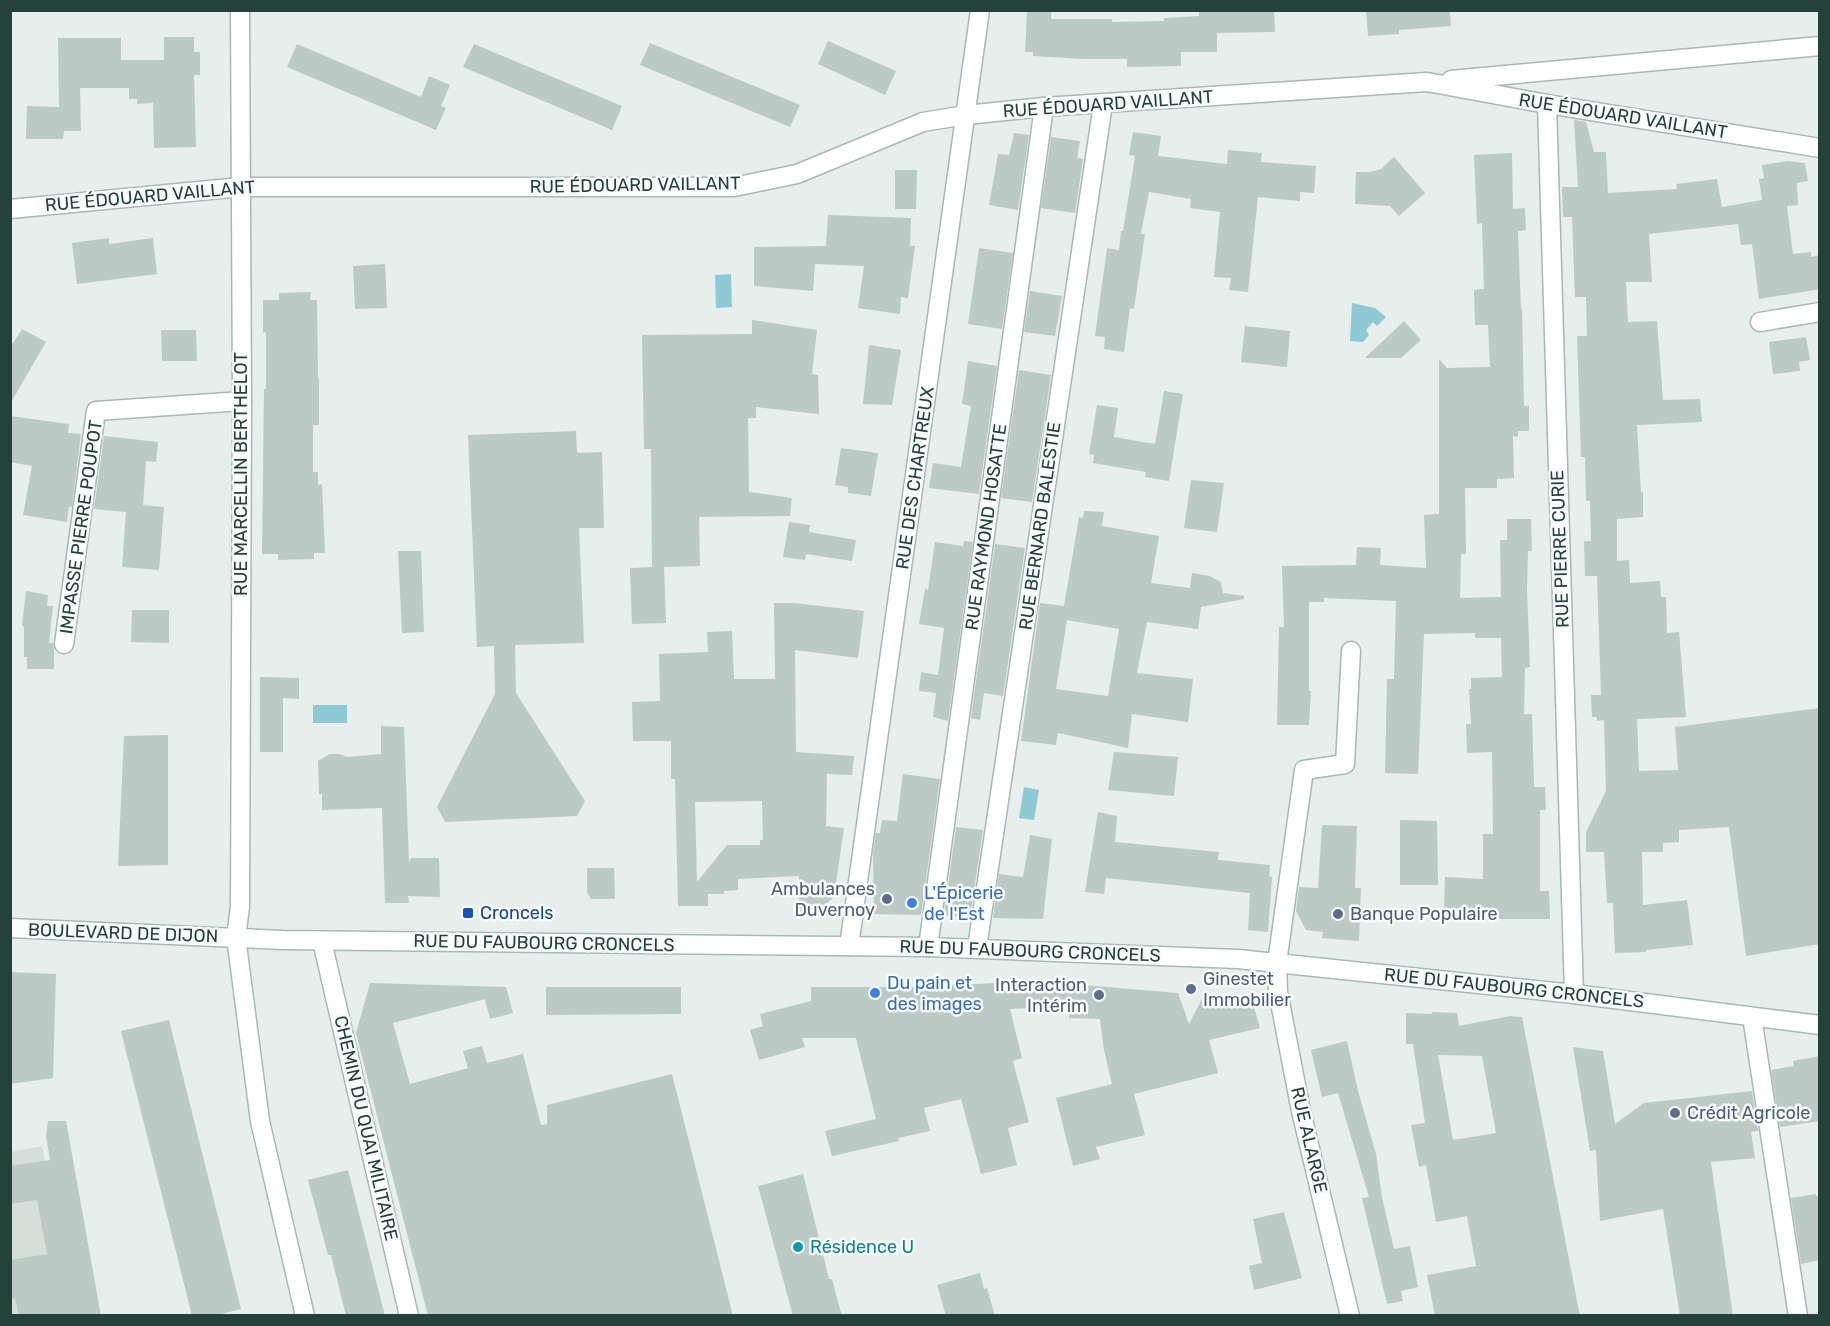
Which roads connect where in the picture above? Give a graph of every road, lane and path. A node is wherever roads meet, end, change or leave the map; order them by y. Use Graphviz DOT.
graph roads {
  1 [pos="240,10"];
  2 [pos="980,10"];
  3 [pos="1820,46"];
  4 [pos="1427,82"];
  5 [pos="1103,104"];
  6 [pos="1547,104"];
  7 [pos="1044,107"];
  8 [pos="966,115"];
  9 [pos="1820,148"];
  10 [pos="241,187"];
  11 [pos="10,208"];
  12 [pos="1820,312"];
  13 [pos="1760,322"];
  14 [pos="242,401"];
  15 [pos="64,644"];
  16 [pos="1352,651"];
  17 [pos="10,928"];
  18 [pos="236,937"];
  19 [pos="322,940"];
  20 [pos="849,946"];
  21 [pos="928,947"];
  22 [pos="977,948"];
  23 [pos="1277,963"];
  24 [pos="1574,994"];
  25 [pos="1752,1017"];
  26 [pos="1820,1025"];
  27 [pos="305,1316"];
  28 [pos="409,1316"];
  29 [pos="1350,1316"];
  30 [pos="1798,1316"];
  1 -- 10 [label="street, RUE MARCELLIN BERTHELOT"];
  2 -- 8 [label="street, RUE DES CHARTREUX"];
  3 -- 4 [label="street, RUE ÉDOUARD VAILLANT"];
  4 -- 5 [label="street, RUE ÉDOUARD VAILLANT"];
  4 -- 6 [label="street, RUE ÉDOUARD VAILLANT"];
  5 -- 7 [label="street, RUE ÉDOUARD VAILLANT"];
  5 -- 22 [label="street, RUE BERNARD BALESTIE"];
  6 -- 9 [label="street, RUE ÉDOUARD VAILLANT"];
  6 -- 24 [label="street, RUE PIERRE CURIE"];
  7 -- 8 [label="street, RUE ÉDOUARD VAILLANT"];
  7 -- 21 [label="street, RUE RAYMOND HOSATTE"];
  8 -- 10 [label="street, RUE ÉDOUARD VAILLANT"];
  8 -- 20 [label="street, RUE DES CHARTREUX"];
  10 -- 11 [label="street, RUE ÉDOUARD VAILLANT"];
  10 -- 14 [label="street, RUE MARCELLIN BERTHELOT"];
  12 -- 13 [label="street"];
  14 -- 15 [label="street, IMPASSE PIERRE POUPOT"];
  14 -- 18 [label="street, RUE MARCELLIN BERTHELOT"];
  16 -- 23 [label="street, RUE ALARGE"];
  17 -- 18 [label="street, BOULEVARD DE DIJON"];
  18 -- 19 [label="street, RUE DU FAUBOURG CRONCELS"];
  18 -- 27 [label="street, RUE MARCELLIN BERTHELOT"];
  19 -- 20 [label="street, RUE DU FAUBOURG CRONCELS"];
  19 -- 28 [label="street, CHEMIN DU QUAI MILITAIRE"];
  20 -- 21 [label="street, RUE DU FAUBOURG CRONCELS"];
  21 -- 22 [label="street, RUE DU FAUBOURG CRONCELS"];
  22 -- 23 [label="street, RUE DU FAUBOURG CRONCELS"];
  23 -- 24 [label="street, RUE DU FAUBOURG CRONCELS"];
  23 -- 29 [label="street, RUE ALARGE"];
  24 -- 25 [label="street, RUE DU FAUBOURG CRONCELS"];
  25 -- 26 [label="street, RUE DU FAUBOURG CRONCELS"];
  25 -- 30 [label="street"];
}
